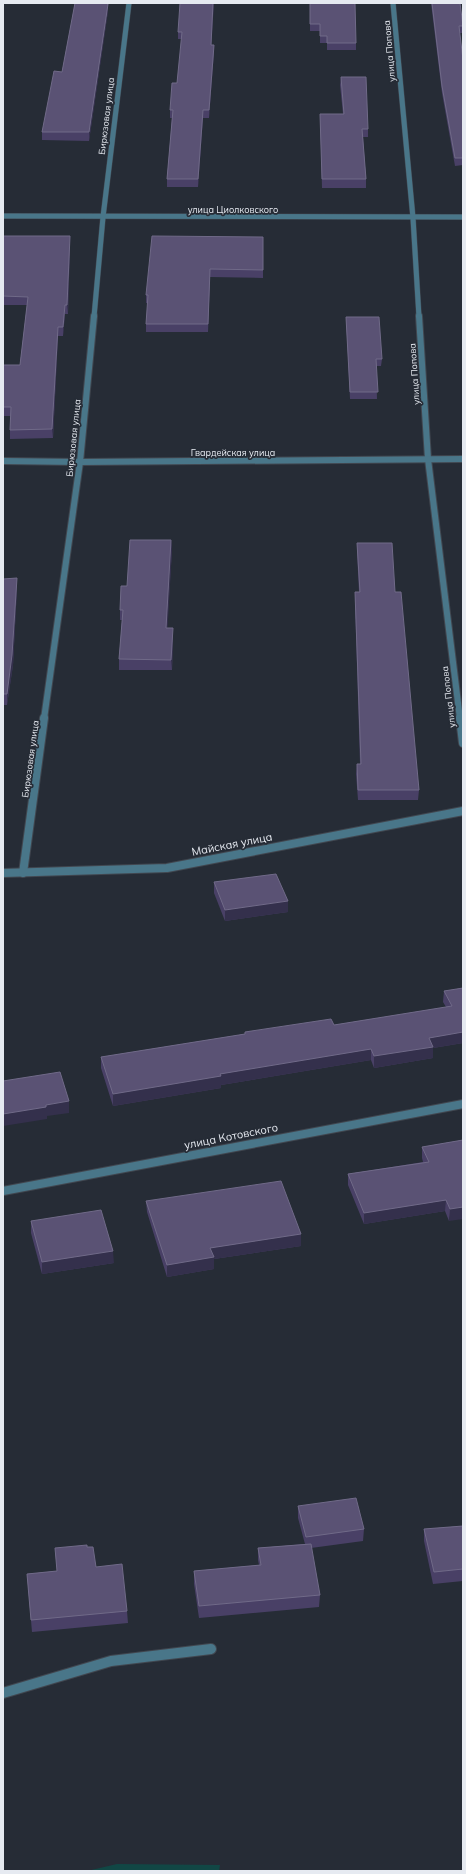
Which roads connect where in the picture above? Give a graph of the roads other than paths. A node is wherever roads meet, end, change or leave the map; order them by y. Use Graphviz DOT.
graph roads {
  1 [pos="129,3"];
  2 [pos="394,3"];
  3 [pos="3,216"];
  4 [pos="103,217"];
  5 [pos="413,218"];
  6 [pos="463,218"];
  7 [pos="428,459"];
  8 [pos="463,459"];
  9 [pos="3,461"];
  10 [pos="80,462"];
  11 [pos="463,743"];
  12 [pos="463,811"];
  13 [pos="3,873"];
  14 [pos="23,874"];
  15 [pos="463,1104"];
  16 [pos="3,1191"];
  17 [pos="211,1649"];
  18 [pos="3,1693"];
  1 -- 4 [label="street, Бирюзовая улица"];
  2 -- 5 [label="street, улица Попова"];
  3 -- 4 [label="street, улица Циолковского"];
  4 -- 5 [label="street, улица Циолковского"];
  4 -- 10 [label="street, Бирюзовая улица"];
  5 -- 6 [label="street, улица Циолковского"];
  5 -- 7 [label="street, улица Попова"];
  7 -- 8 [label="street, Гвардейская улица"];
  7 -- 10 [label="street, Гвардейская улица"];
  7 -- 11 [label="street, улица Попова"];
  9 -- 10 [label="street, Гвардейская улица"];
  10 -- 14 [label="street, Бирюзовая улица"];
  12 -- 14 [label="street, Майская улица"];
  13 -- 14 [label="street, Майская улица"];
  15 -- 16 [label="street, улица Котовского"];
  17 -- 18 [label="street"];
}
